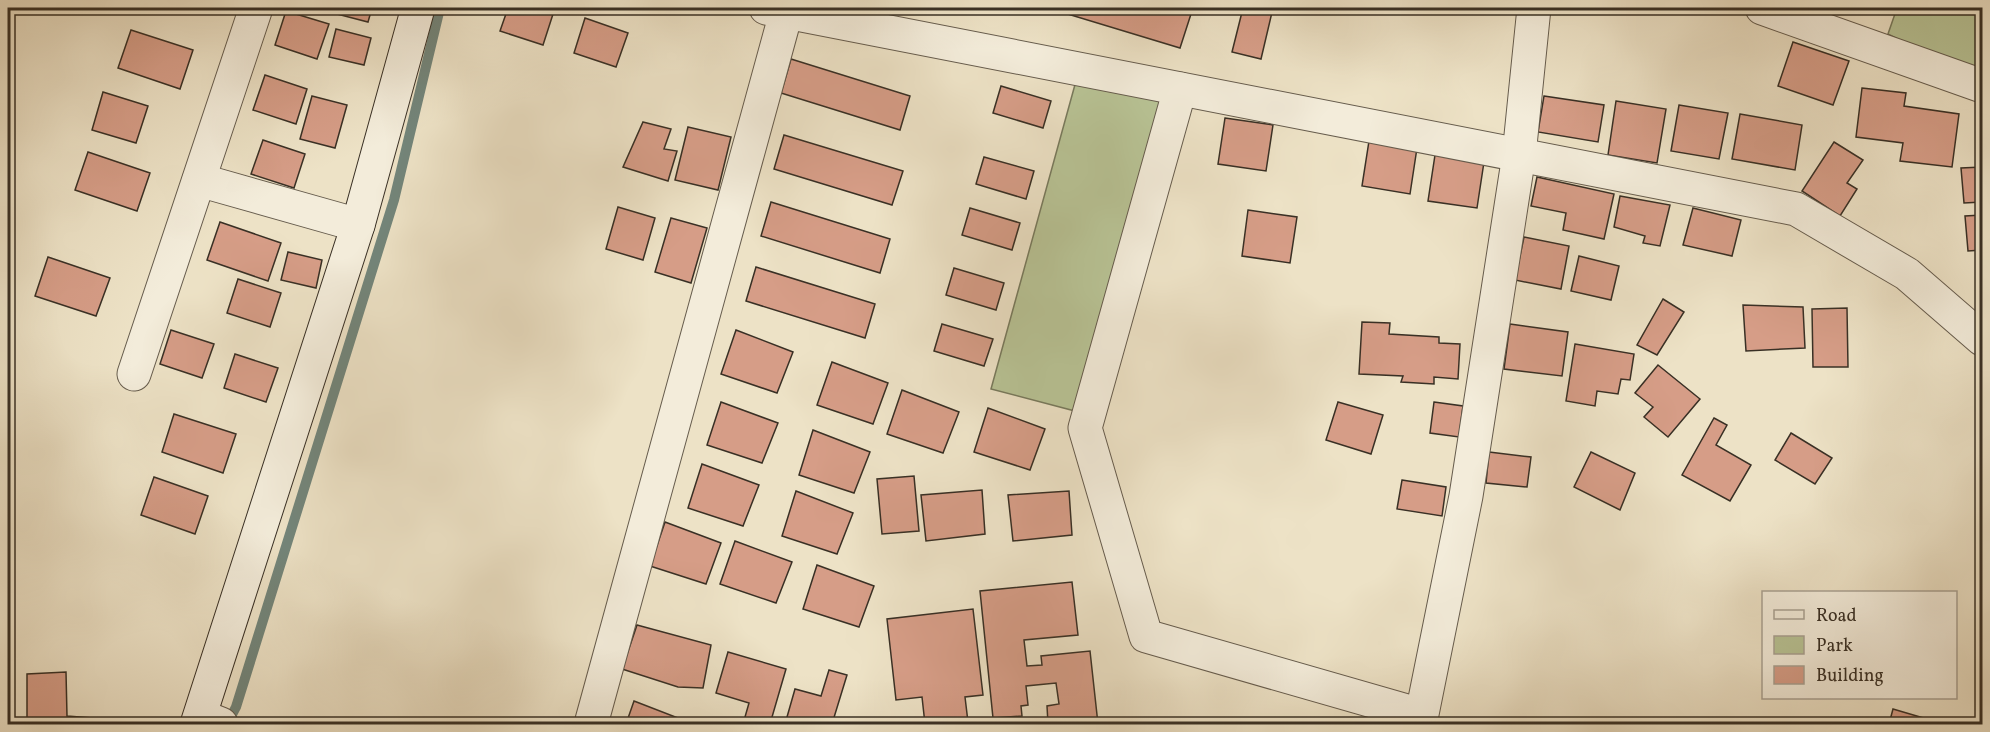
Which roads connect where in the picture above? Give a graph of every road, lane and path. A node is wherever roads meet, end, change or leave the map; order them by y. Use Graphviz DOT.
graph roads {
  1 [pos="256,8"];
  2 [pos="418,8"];
  3 [pos="1534,8"];
  4 [pos="1762,8"];
  5 [pos="776,10"];
  6 [pos="1983,86"];
  7 [pos="1180,90"];
  8 [pos="1519,155"];
  9 [pos="199,180"];
  10 [pos="358,225"];
  11 [pos="1983,339"];
  12 [pos="134,374"];
  13 [pos="1420,720"];
  14 [pos="206,722"];
  15 [pos="591,724"];
  1 -- 9 [label="street"];
  2 -- 10 [label="street"];
  3 -- 8 [label="street"];
  4 -- 6 [label="street"];
  5 -- 7 [label="street"];
  5 -- 15 [label="street"];
  7 -- 8 [label="street"];
  7 -- 13 [label="street"];
  8 -- 11 [label="street"];
  8 -- 13 [label="street"];
  9 -- 10 [label="street"];
  9 -- 12 [label="street"];
  10 -- 14 [label="street"];
}
